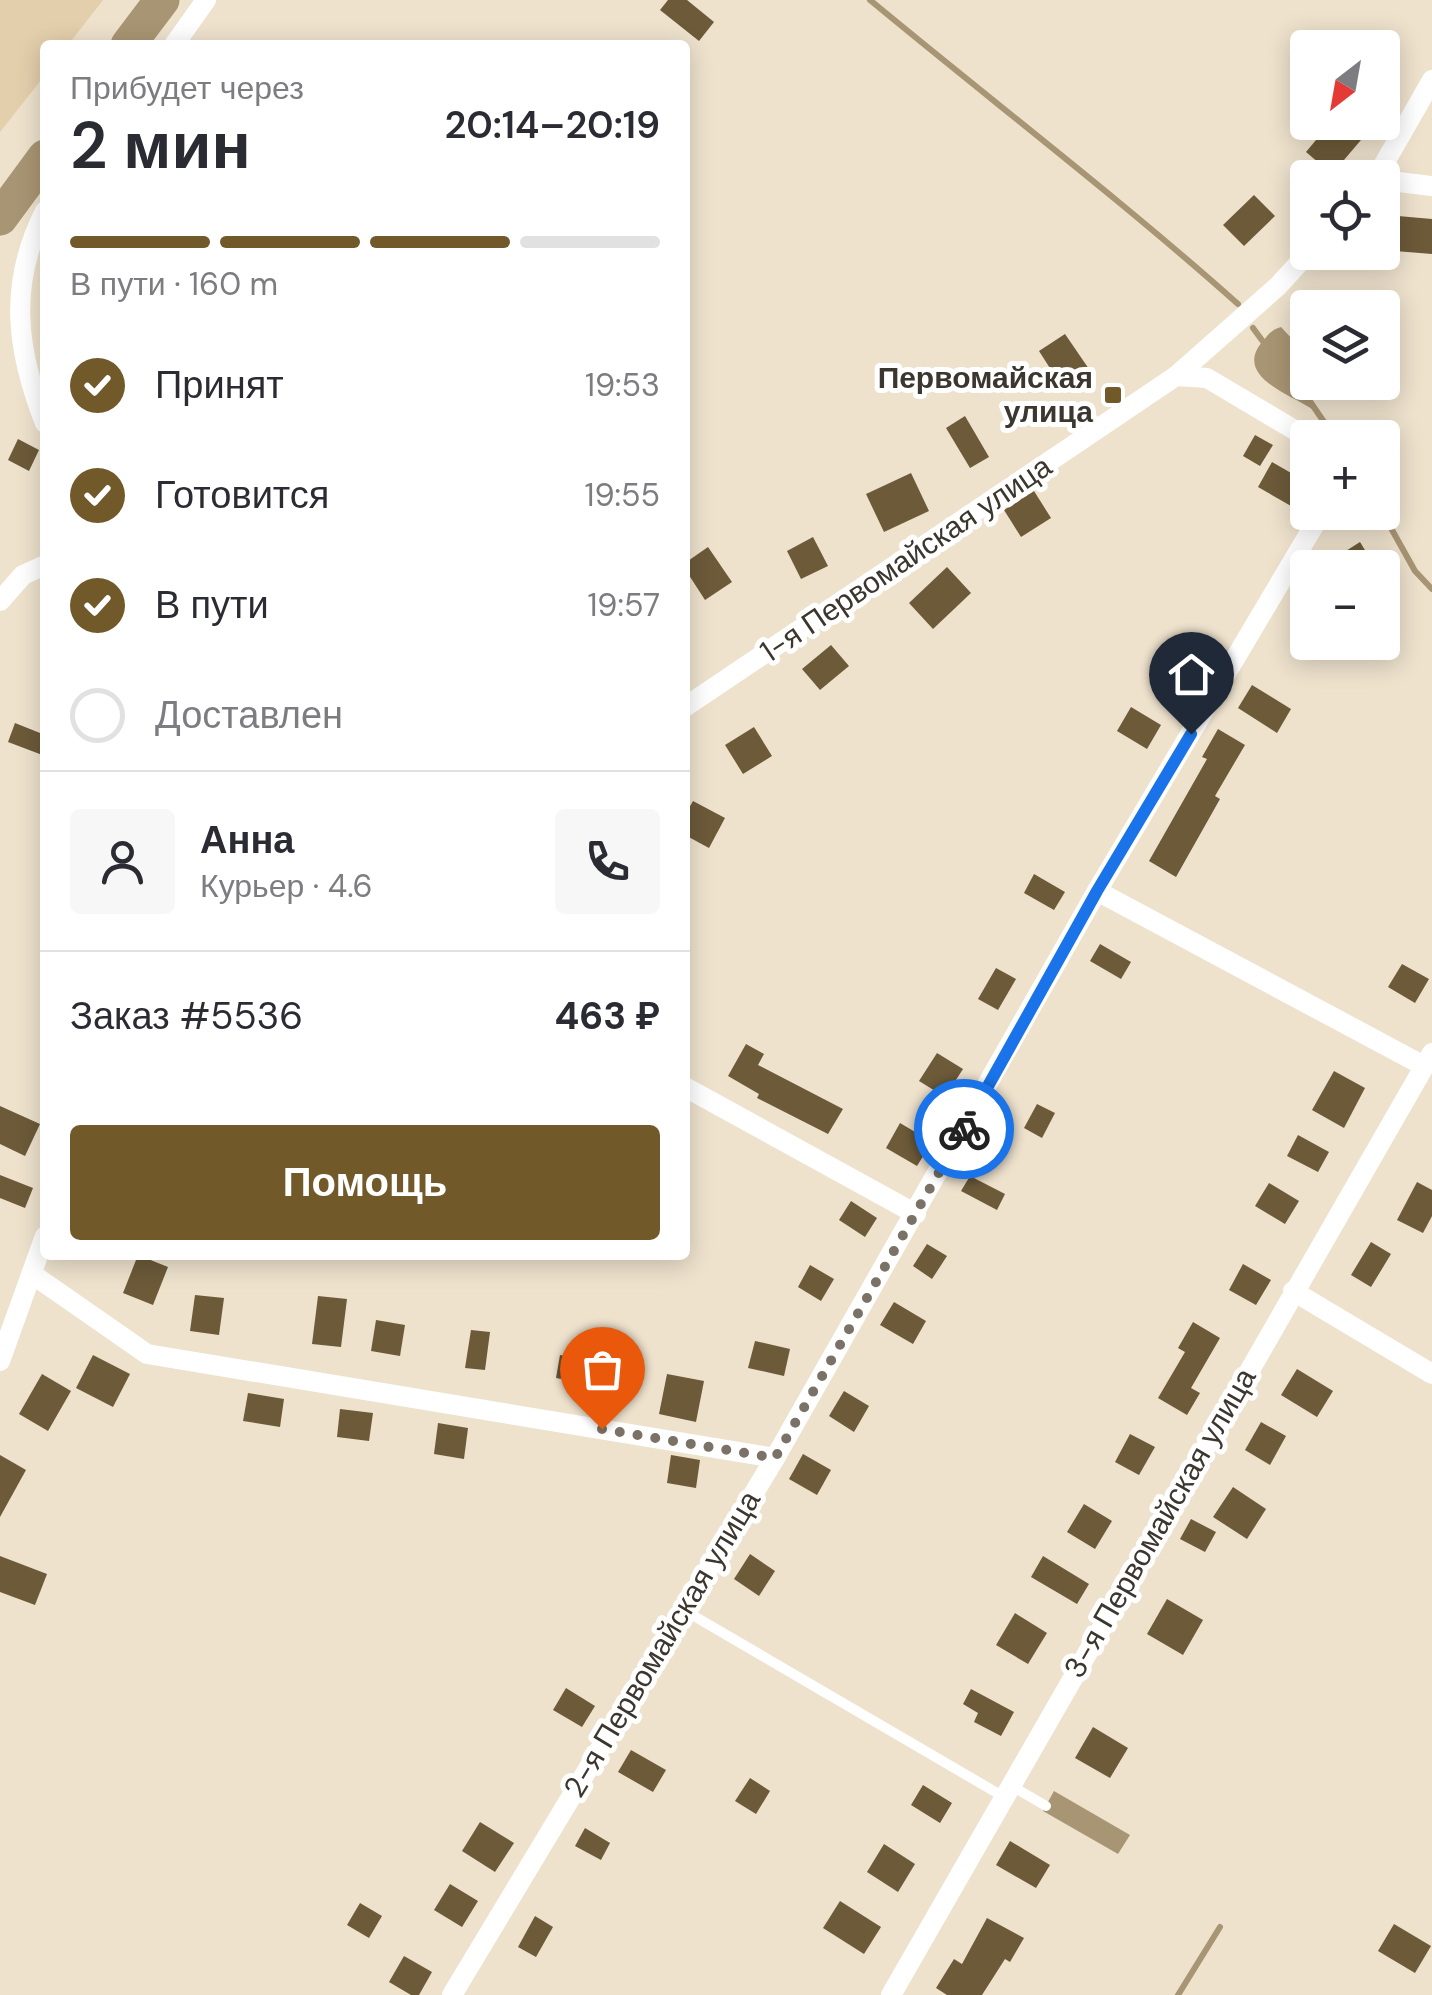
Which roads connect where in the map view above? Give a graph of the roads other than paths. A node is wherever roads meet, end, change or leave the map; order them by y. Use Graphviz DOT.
graph roads {
  1 [pos="206,0"];
  2 [pos="178,40"];
  3 [pos="1432,80"];
  4 [pos="1386,160"];
  5 [pos="1400,182"];
  6 [pos="1432,186"];
  7 [pos="40,220"];
  8 [pos="1290,268"];
  9 [pos="1176,376"];
  10 [pos="40,411"];
  11 [pos="1290,427"];
  12 [pos="1311,530"];
  13 [pos="40,568"];
  14 [pos="0,601"];
  15 [pos="690,704"];
  16 [pos="1097,891"];
  17 [pos="1428,1059"];
  18 [pos="690,1091"];
  19 [pos="916,1214"];
  20 [pos="40,1251"];
  21 [pos="32,1274"];
  22 [pos="1292,1290"];
  23 [pos="0,1362"];
  24 [pos="1432,1374"];
  25 [pos="775,1458"];
  26 [pos="682,1610"];
  27 [pos="1007,1791"];
  28 [pos="1046,1806"];
  29 [pos="452,1995"];
  30 [pos="890,1995"];
  1 -- 2 [label="street"];
  3 -- 4 [label="street"];
  5 -- 6 [label="street"];
  7 -- 10 [label="street"];
  8 -- 9 [label="street, 1-я Первомайская улица"];
  9 -- 11 [label="street"];
  9 -- 15 [label="street, 1-я Первомайская улица"];
  12 -- 16 [label="street, 2-я Первомайская улица"];
  13 -- 14 [label="street"];
  16 -- 17 [label="street"];
  16 -- 19 [label="street, 2-я Первомайская улица"];
  17 -- 22 [label="street, 3-я Первомайская улица"];
  18 -- 19 [label="street"];
  19 -- 25 [label="street, 2-я Первомайская улица"];
  20 -- 21 [label="street"];
  21 -- 23 [label="street"];
  21 -- 25 [label="street"];
  22 -- 24 [label="street"];
  22 -- 27 [label="street, 3-я Первомайская улица"];
  25 -- 26 [label="street, 2-я Первомайская улица"];
  26 -- 27 [label="lane"];
  26 -- 29 [label="street, 2-я Первомайская улица"];
  27 -- 28 [label="lane"];
  27 -- 30 [label="street, 3-я Первомайская улица"];
}
